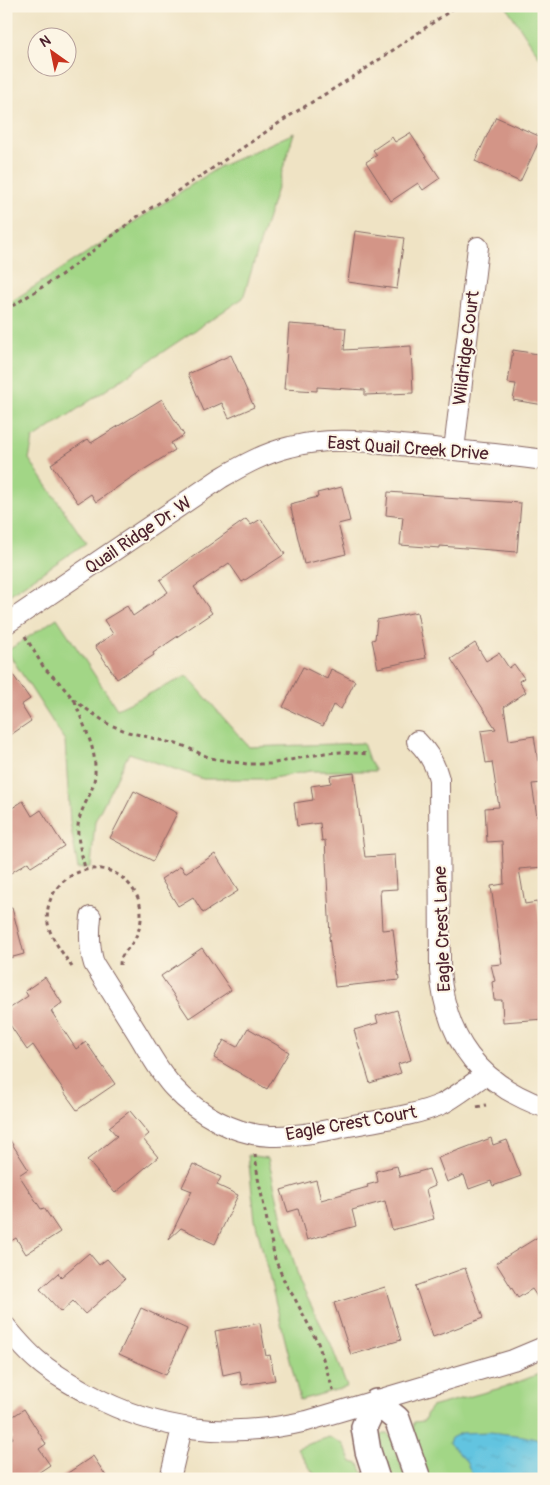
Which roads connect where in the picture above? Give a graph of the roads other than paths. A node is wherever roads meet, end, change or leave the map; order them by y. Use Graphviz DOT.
graph roads {
  1 [pos="478,247"];
  2 [pos="454,450"];
  3 [pos="273,452"];
  4 [pos="544,460"];
  5 [pos="6,624"];
  6 [pos="417,741"];
  7 [pos="91,917"];
  8 [pos="486,1074"];
  9 [pos="544,1107"];
  10 [pos="6,1327"];
  11 [pos="544,1347"];
  12 [pos="376,1402"];
  13 [pos="182,1428"];
  14 [pos="170,1479"];
  15 [pos="377,1479"];
  16 [pos="418,1479"];
  1 -- 2 [label="street, Wildridge Court"];
  2 -- 3 [label="street, East Quail Creek Drive"];
  2 -- 4 [label="street, East Quail Creek Drive"];
  3 -- 5 [label="street, Quail Ridge Dr. W"];
  6 -- 8 [label="street, Eagle Crest Lane"];
  7 -- 8 [label="street, Eagle Crest Court"];
  8 -- 9 [label="street, Eagle Crest Lane"];
  10 -- 13 [label="street"];
  11 -- 12 [label="street"];
  12 -- 13 [label="street"];
  12 -- 15 [label="street"];
  12 -- 16 [label="street"];
  13 -- 14 [label="street"];
}
